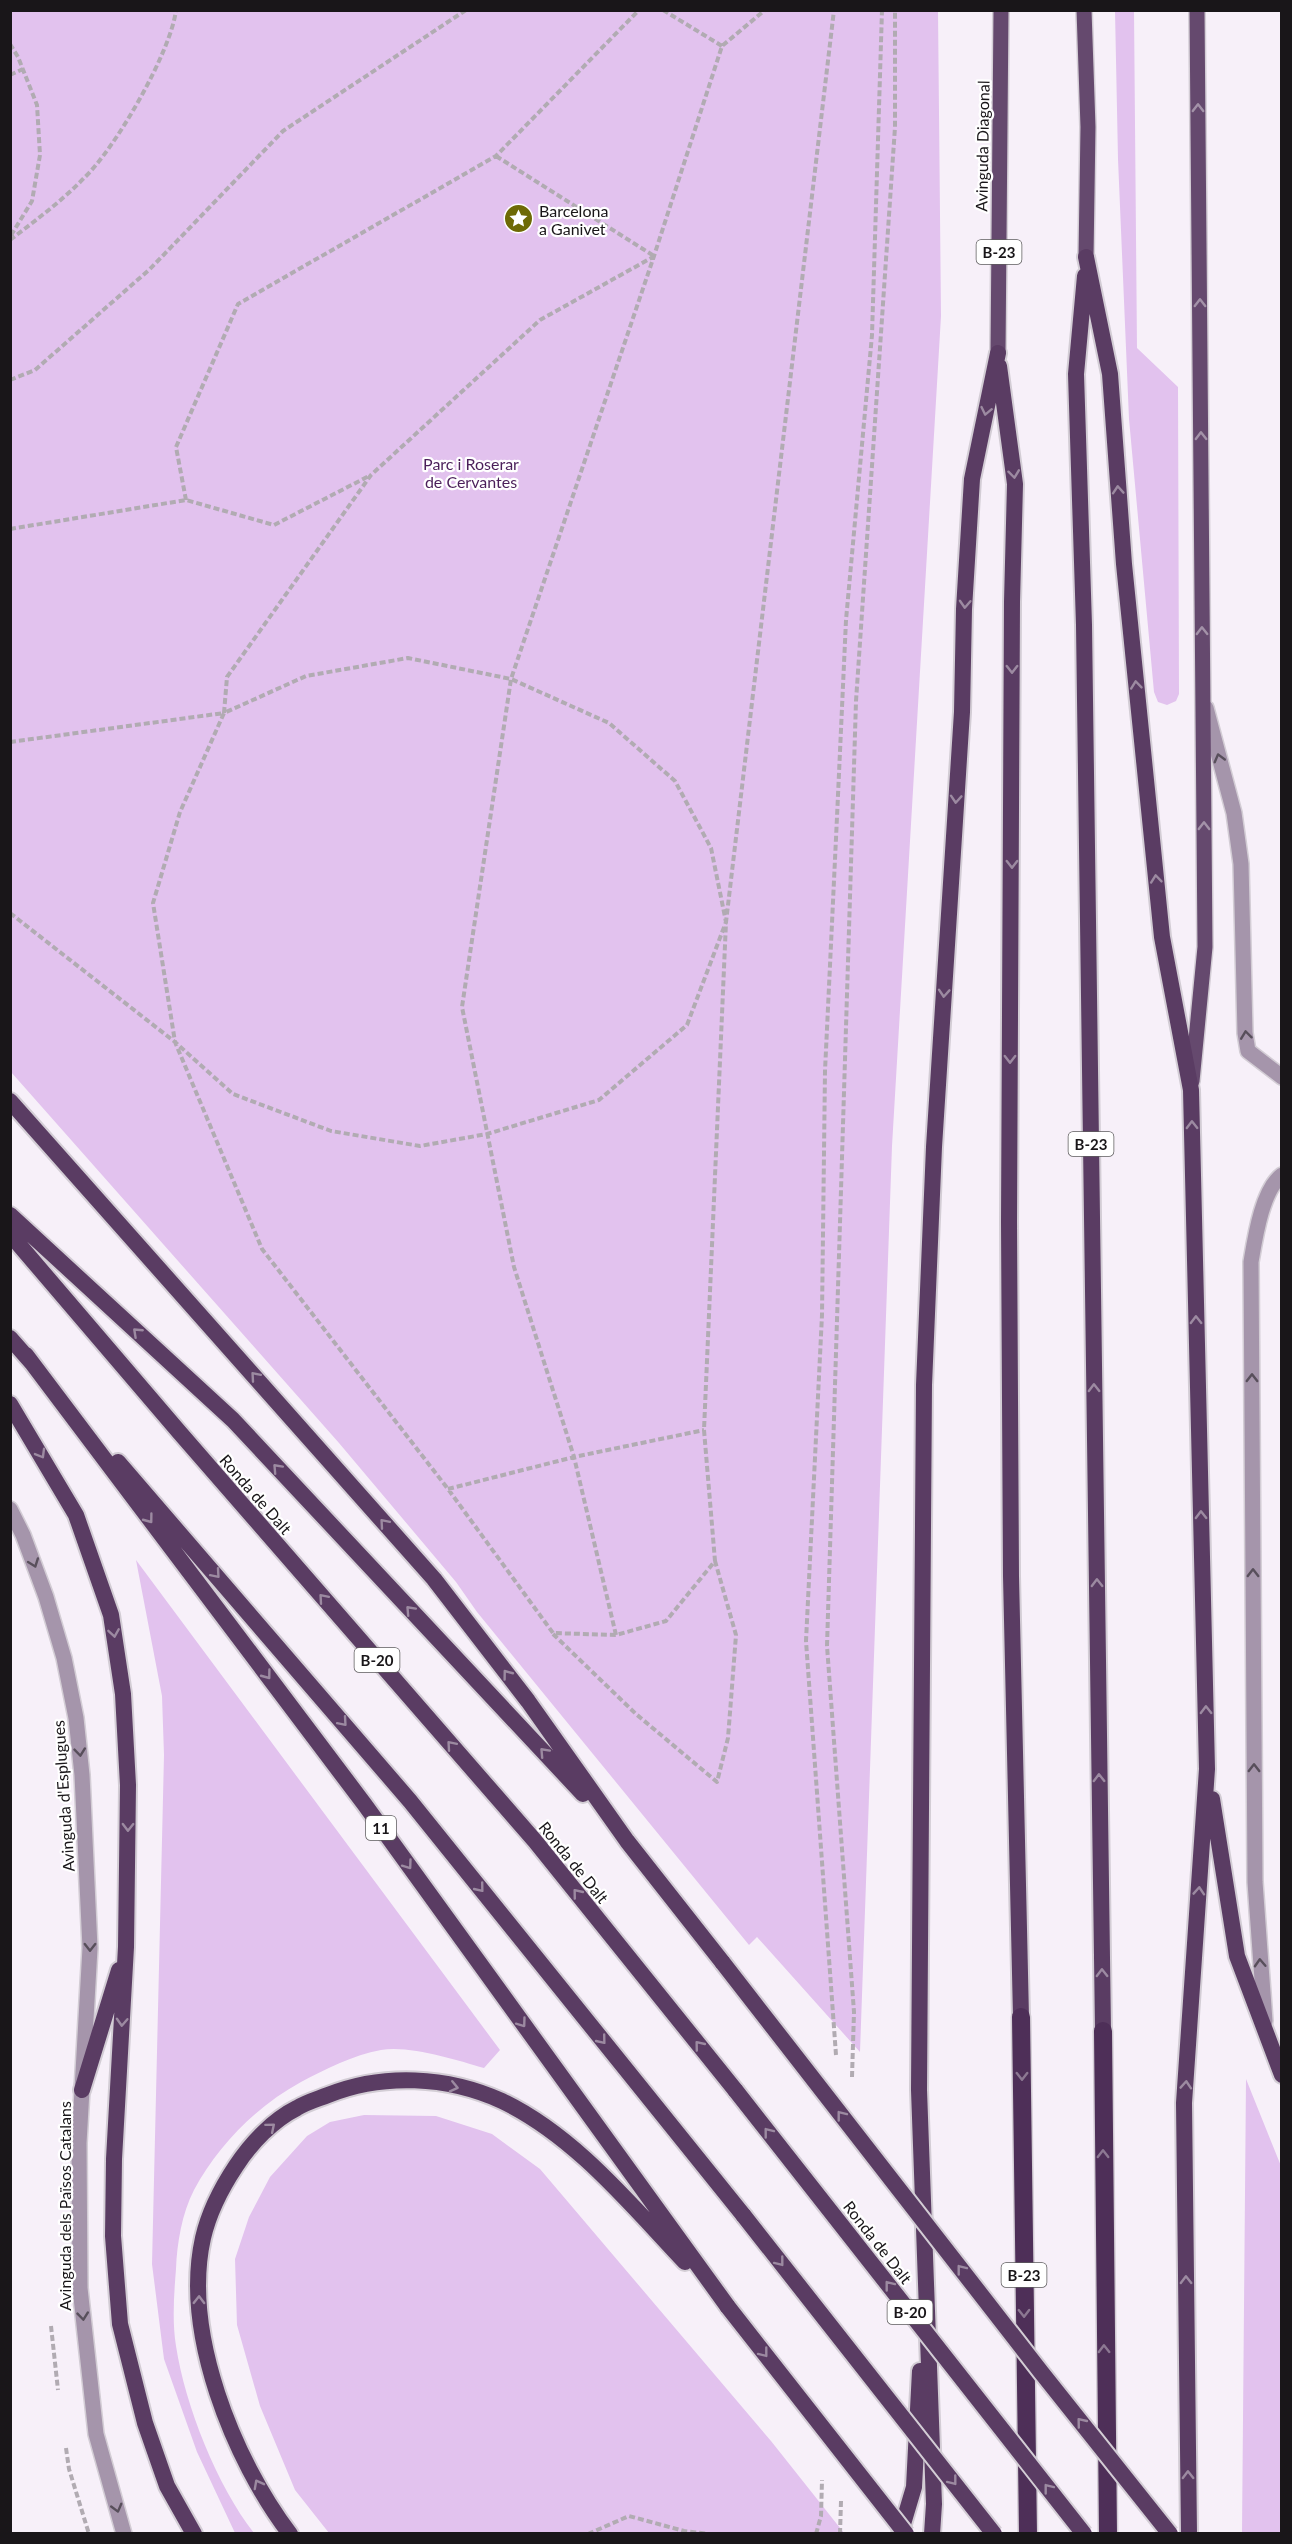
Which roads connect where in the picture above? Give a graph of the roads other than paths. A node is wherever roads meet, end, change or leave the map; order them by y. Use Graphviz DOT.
graph roads {
  1 [pos="1001,10"];
  2 [pos="1084,10"];
  3 [pos="1197,10"];
  4 [pos="1086,257"];
  5 [pos="998,353"];
  6 [pos="1203,698"];
  7 [pos="1281,1077"];
  8 [pos="1191,1090"];
  9 [pos="10,1101"];
  10 [pos="1281,1175"];
  11 [pos="10,1215"];
  12 [pos="10,1234"];
  13 [pos="10,1338"];
  14 [pos="26,1355"];
  15 [pos="10,1404"];
  16 [pos="10,1509"];
  17 [pos="1207,1768"];
  18 [pos="627,1841"];
  19 [pos="126,1947"];
  20 [pos="1021,2018"];
  21 [pos="1103,2031"];
  22 [pos="1268,2042"];
  23 [pos="1281,2075"];
  24 [pos="82,2090"];
  25 [pos="926,2254"];
  26 [pos="728,2307"];
  27 [pos="124,2534"];
  28 [pos="194,2534"];
  29 [pos="290,2534"];
  30 [pos="900,2534"];
  31 [pos="906,2534"];
  32 [pos="932,2534"];
  33 [pos="994,2534"];
  34 [pos="1028,2534"];
  35 [pos="1084,2534"];
  36 [pos="1108,2534"];
  37 [pos="1170,2534"];
  38 [pos="1189,2534"];
  1 -- 5 [label="main road, Avinguda Diagonal / B-23"];
  2 -- 4 [label="main road, B-23"];
  6 -- 3 [label="main road, one-way"];
  8 -- 4 [label="highway, one-way"];
  21 -- 4 [label="highway, B-23, one-way"];
  5 -- 20 [label="highway, B-23, one-way"];
  5 -- 25 [label="highway, one-way"];
  7 -- 6 [label="street, one-way"];
  8 -- 6 [label="main road, one-way"];
  17 -- 8 [label="highway, one-way"];
  18 -- 9 [label="highway, one-way"];
  22 -- 10 [label="street, one-way"];
  18 -- 11 [label="highway, one-way"];
  35 -- 12 [label="highway, Ronda de Dalt / B-20, one-way, bridge"];
  13 -- 14 [label="highway"];
  14 -- 26 [label="highway, 11, one-way"];
  14 -- 33 [label="highway, one-way, bridge"];
  15 -- 19 [label="highway, one-way"];
  16 -- 24 [label="street, Avinguda d'Esplugues, one-way"];
  17 -- 22 [label="highway"];
  38 -- 17 [label="highway, one-way"];
  37 -- 18 [label="highway, one-way, bridge"];
  19 -- 24 [label="highway"];
  19 -- 28 [label="highway, one-way"];
  20 -- 34 [label="highway, B-23, one-way"];
  36 -- 21 [label="highway, B-23, one-way"];
  22 -- 23 [label="highway"];
  24 -- 27 [label="street, Avinguda dels Països Catalans, one-way"];
  25 -- 30 [label="highway"];
  25 -- 32 [label="highway"];
  29 -- 26 [label="highway, one-way"];
  26 -- 31 [label="highway, one-way, bridge"];
}
